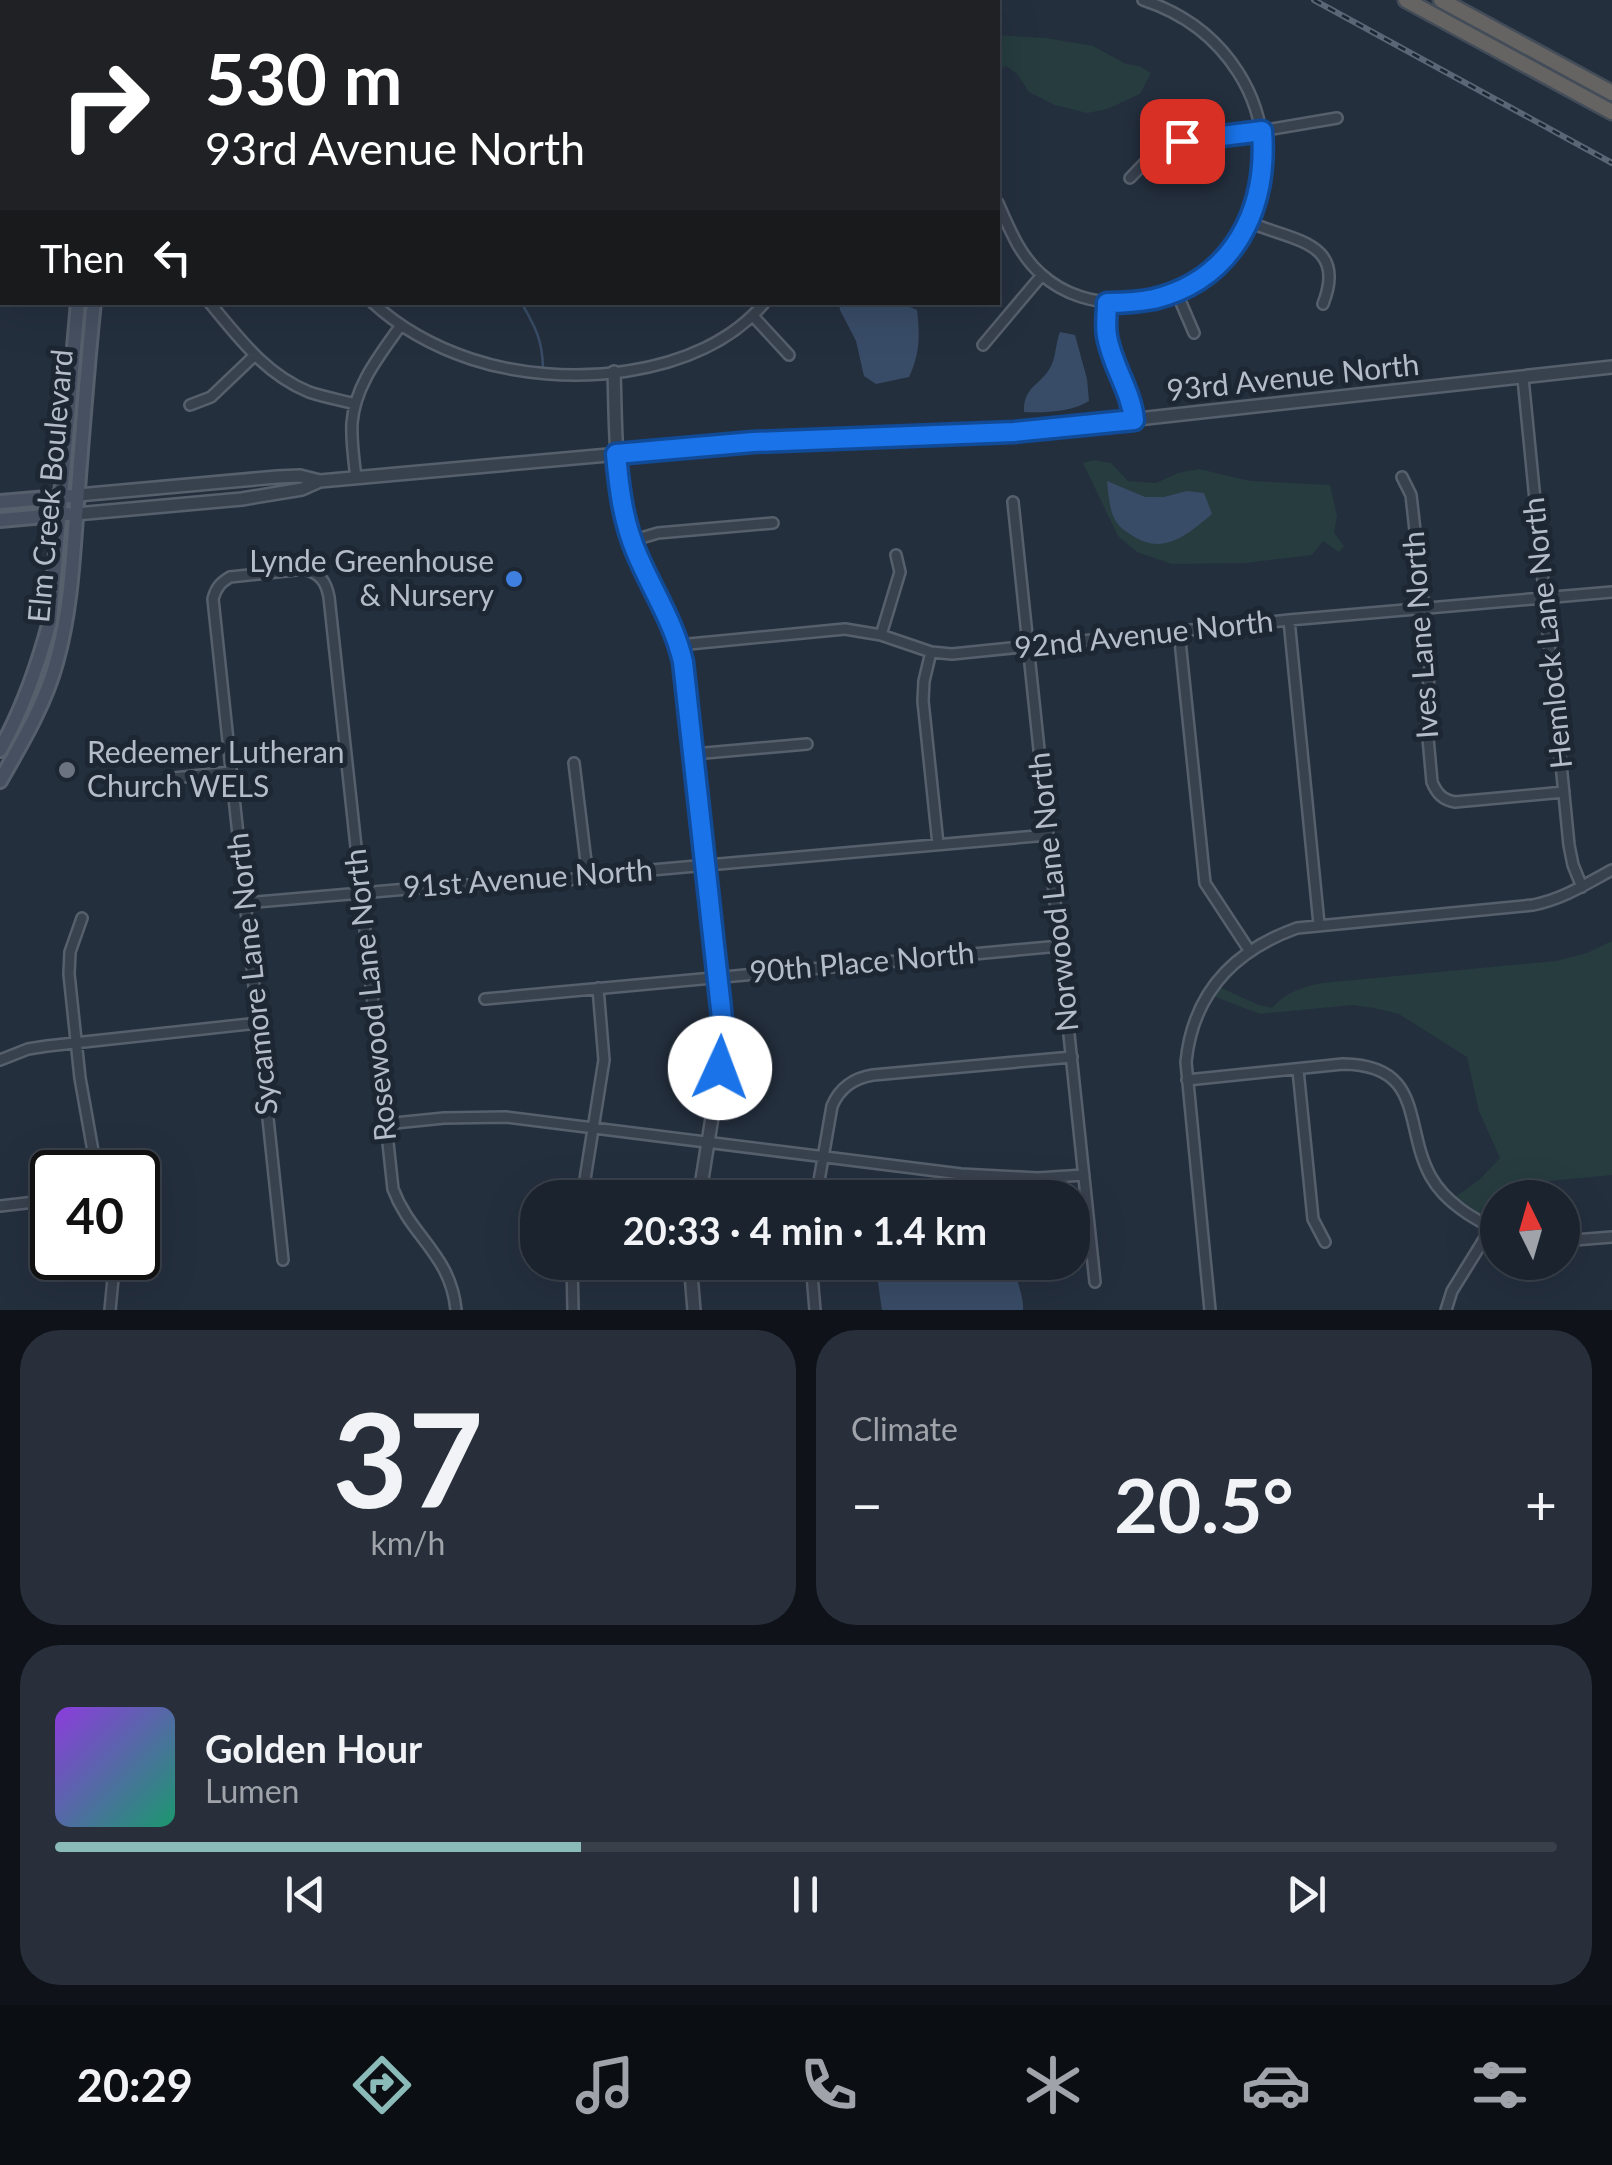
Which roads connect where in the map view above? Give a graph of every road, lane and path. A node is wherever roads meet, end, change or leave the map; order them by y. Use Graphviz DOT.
graph roads {
  1 [pos="1143,0"];
  2 [pos="1441,0"];
  3 [pos="1410,1"];
  4 [pos="1612,93"];
  5 [pos="1612,112"];
  6 [pos="1337,118"];
  7 [pos="1262,131"];
  8 [pos="1130,178"];
  9 [pos="1000,207"];
  10 [pos="1249,222"];
  11 [pos="1042,276"];
  12 [pos="1176,291"];
  13 [pos="1107,303"];
  14 [pos="1323,304"];
  15 [pos="78,305"];
  16 [pos="94,305"];
  17 [pos="212,305"];
  18 [pos="376,305"];
  19 [pos="762,305"];
  20 [pos="753,316"];
  21 [pos="401,325"];
  22 [pos="1194,333"];
  23 [pos="982,346"];
  24 [pos="254,356"];
  25 [pos="790,356"];
  26 [pos="1612,367"];
  27 [pos="614,372"];
  28 [pos="1523,378"];
  29 [pos="190,404"];
  30 [pos="355,404"];
  31 [pos="1134,420"];
  32 [pos="616,454"];
  33 [pos="1402,477"];
  34 [pos="356,478"];
  35 [pos="320,481"];
  36 [pos="62,496"];
  37 [pos="78,496"];
  38 [pos="0,502"];
  39 [pos="1013,502"];
  40 [pos="60,514"];
  41 [pos="76,514"];
  42 [pos="0,520"];
  43 [pos="773,523"];
  44 [pos="633,544"];
  45 [pos="896,555"];
  46 [pos="290,569"];
  47 [pos="1612,592"];
  48 [pos="1544,598"];
  49 [pos="1424,608"];
  50 [pos="1289,620"];
  51 [pos="1178,631"];
  52 [pos="880,635"];
  53 [pos="679,644"];
  54 [pos="1029,646"];
  55 [pos="932,652"];
  56 [pos="808,744"];
  57 [pos="0,750"];
  58 [pos="694,754"];
  59 [pos="574,763"];
  60 [pos="230,772"];
  61 [pos="174,778"];
  62 [pos="0,781"];
  63 [pos="1564,792"];
  64 [pos="1048,834"];
  65 [pos="938,844"];
  66 [pos="705,865"];
  67 [pos="1612,870"];
  68 [pos="588,878"];
  69 [pos="1582,887"];
  70 [pos="360,893"];
  71 [pos="246,904"];
  72 [pos="82,918"];
  73 [pos="1319,924"];
  74 [pos="1060,946"];
  75 [pos="1249,950"];
  76 [pos="717,976"];
  77 [pos="598,988"];
  78 [pos="484,998"];
  79 [pos="258,1023"];
  80 [pos="76,1043"];
  81 [pos="1072,1057"];
  82 [pos="0,1060"];
  83 [pos="1298,1070"];
  84 [pos="1186,1080"];
  85 [pos="386,1124"];
  86 [pos="593,1127"];
  87 [pos="708,1142"];
  88 [pos="93,1150"];
  89 [pos="823,1157"];
  90 [pos="1084,1175"];
  91 [pos="585,1180"];
  92 [pos="702,1180"];
  93 [pos="819,1180"];
  94 [pos="30,1203"];
  95 [pos="0,1206"];
  96 [pos="1480,1220"];
  97 [pos="1612,1236"];
  98 [pos="1580,1239"];
  99 [pos="1325,1242"];
  100 [pos="1480,1249"];
  101 [pos="284,1260"];
  102 [pos="113,1280"];
  103 [pos="572,1280"];
  104 [pos="692,1280"];
  105 [pos="812,1280"];
  106 [pos="1095,1282"];
  107 [pos="110,1310"];
  108 [pos="456,1310"];
  109 [pos="573,1310"];
  110 [pos="694,1310"];
  111 [pos="814,1310"];
  112 [pos="1210,1310"];
  113 [pos="1446,1310"];
  1 -- 7 [label="street"];
  2 -- 4 [label="highway"];
  3 -- 5 [label="highway"];
  6 -- 7 [label="street"];
  7 -- 8 [label="street"];
  7 -- 10 [label="street"];
  9 -- 11 [label="street"];
  10 -- 12 [label="street"];
  10 -- 14 [label="street"];
  11 -- 13 [label="street"];
  11 -- 23 [label="street"];
  12 -- 13 [label="street"];
  12 -- 22 [label="street"];
  13 -- 31 [label="street"];
  15 -- 36 [label="main road, Elm Creek Boulevard"];
  16 -- 37 [label="main road, Elm Creek Boulevard"];
  17 -- 24 [label="street"];
  18 -- 21 [label="street"];
  19 -- 20 [label="street"];
  20 -- 25 [label="street"];
  20 -- 27 [label="street"];
  21 -- 27 [label="street"];
  21 -- 30 [label="street"];
  24 -- 29 [label="street"];
  24 -- 30 [label="street"];
  26 -- 28 [label="street, 93rd Avenue North"];
  27 -- 32 [label="street"];
  28 -- 31 [label="street, 93rd Avenue North"];
  28 -- 48 [label="street, Hemlock Lane North"];
  30 -- 34 [label="street"];
  31 -- 32 [label="street, 93rd Avenue North"];
  32 -- 34 [label="street, 93rd Avenue North"];
  32 -- 44 [label="street"];
  33 -- 49 [label="street, Ives Lane North"];
  34 -- 35 [label="street, 93rd Avenue North"];
  35 -- 37 [label="street, 93rd Avenue North"];
  35 -- 41 [label="street, 93rd Avenue North"];
  36 -- 37 [label="main road, 93rd Avenue North"];
  36 -- 38 [label="main road, 93rd Avenue North"];
  36 -- 40 [label="main road, Elm Creek Boulevard"];
  37 -- 41 [label="main road, Elm Creek Boulevard"];
  39 -- 54 [label="street, Norwood Lane North"];
  40 -- 41 [label="main road, 93rd Avenue North"];
  40 -- 42 [label="main road, 93rd Avenue North"];
  40 -- 57 [label="main road, Elm Creek Boulevard"];
  41 -- 62 [label="main road, Elm Creek Boulevard"];
  43 -- 44 [label="street"];
  44 -- 53 [label="street"];
  45 -- 52 [label="street"];
  46 -- 60 [label="street, Sycamore Lane North"];
  46 -- 70 [label="street, Rosewood Lane North"];
  47 -- 48 [label="street, 92nd Avenue North"];
  48 -- 49 [label="street, 92nd Avenue North"];
  48 -- 63 [label="street, Hemlock Lane North"];
  49 -- 50 [label="street, 92nd Avenue North"];
  49 -- 63 [label="street, Ives Lane North"];
  50 -- 51 [label="street, 92nd Avenue North"];
  50 -- 73 [label="street"];
  51 -- 54 [label="street, 92nd Avenue North"];
  51 -- 75 [label="street"];
  52 -- 53 [label="street, 92nd Avenue North"];
  52 -- 55 [label="street, 92nd Avenue North"];
  53 -- 58 [label="street"];
  54 -- 55 [label="street, 92nd Avenue North"];
  54 -- 64 [label="street, Norwood Lane North"];
  55 -- 65 [label="street"];
  56 -- 58 [label="street"];
  58 -- 66 [label="street"];
  59 -- 68 [label="street"];
  60 -- 61 [label="street"];
  60 -- 71 [label="street, Sycamore Lane North"];
  63 -- 69 [label="street, Hemlock Lane North"];
  64 -- 65 [label="street, 91st Avenue North"];
  64 -- 74 [label="street, Norwood Lane North"];
  65 -- 66 [label="street, 91st Avenue North"];
  66 -- 68 [label="street, 91st Avenue North"];
  66 -- 76 [label="street"];
  67 -- 69 [label="street"];
  68 -- 70 [label="street, 91st Avenue North"];
  69 -- 73 [label="street"];
  70 -- 71 [label="street, 91st Avenue North"];
  70 -- 85 [label="street, Rosewood Lane North"];
  71 -- 79 [label="street, Sycamore Lane North"];
  72 -- 80 [label="street"];
  73 -- 75 [label="street"];
  74 -- 76 [label="street, 90th Place North"];
  74 -- 81 [label="street, Norwood Lane North"];
  75 -- 84 [label="street"];
  76 -- 77 [label="street, 90th Place North"];
  76 -- 87 [label="street"];
  77 -- 78 [label="street, 90th Place North"];
  77 -- 86 [label="street"];
  79 -- 80 [label="street"];
  79 -- 101 [label="street, Sycamore Lane North"];
  80 -- 82 [label="street"];
  80 -- 88 [label="street"];
  81 -- 89 [label="street"];
  81 -- 90 [label="street, Norwood Lane North"];
  83 -- 84 [label="street"];
  83 -- 96 [label="street"];
  83 -- 99 [label="street"];
  84 -- 112 [label="street"];
  85 -- 86 [label="street"];
  85 -- 108 [label="street, Rosewood Lane North"];
  86 -- 87 [label="street"];
  86 -- 91 [label="street"];
  87 -- 89 [label="street"];
  87 -- 92 [label="street"];
  89 -- 90 [label="street"];
  89 -- 93 [label="street"];
  90 -- 106 [label="street, Norwood Lane North"];
  94 -- 95 [label="street"];
  97 -- 98 [label="street"];
  100 -- 113 [label="street"];
  102 -- 107 [label="street"];
  103 -- 109 [label="street"];
  104 -- 110 [label="street"];
  105 -- 111 [label="street"];
}
